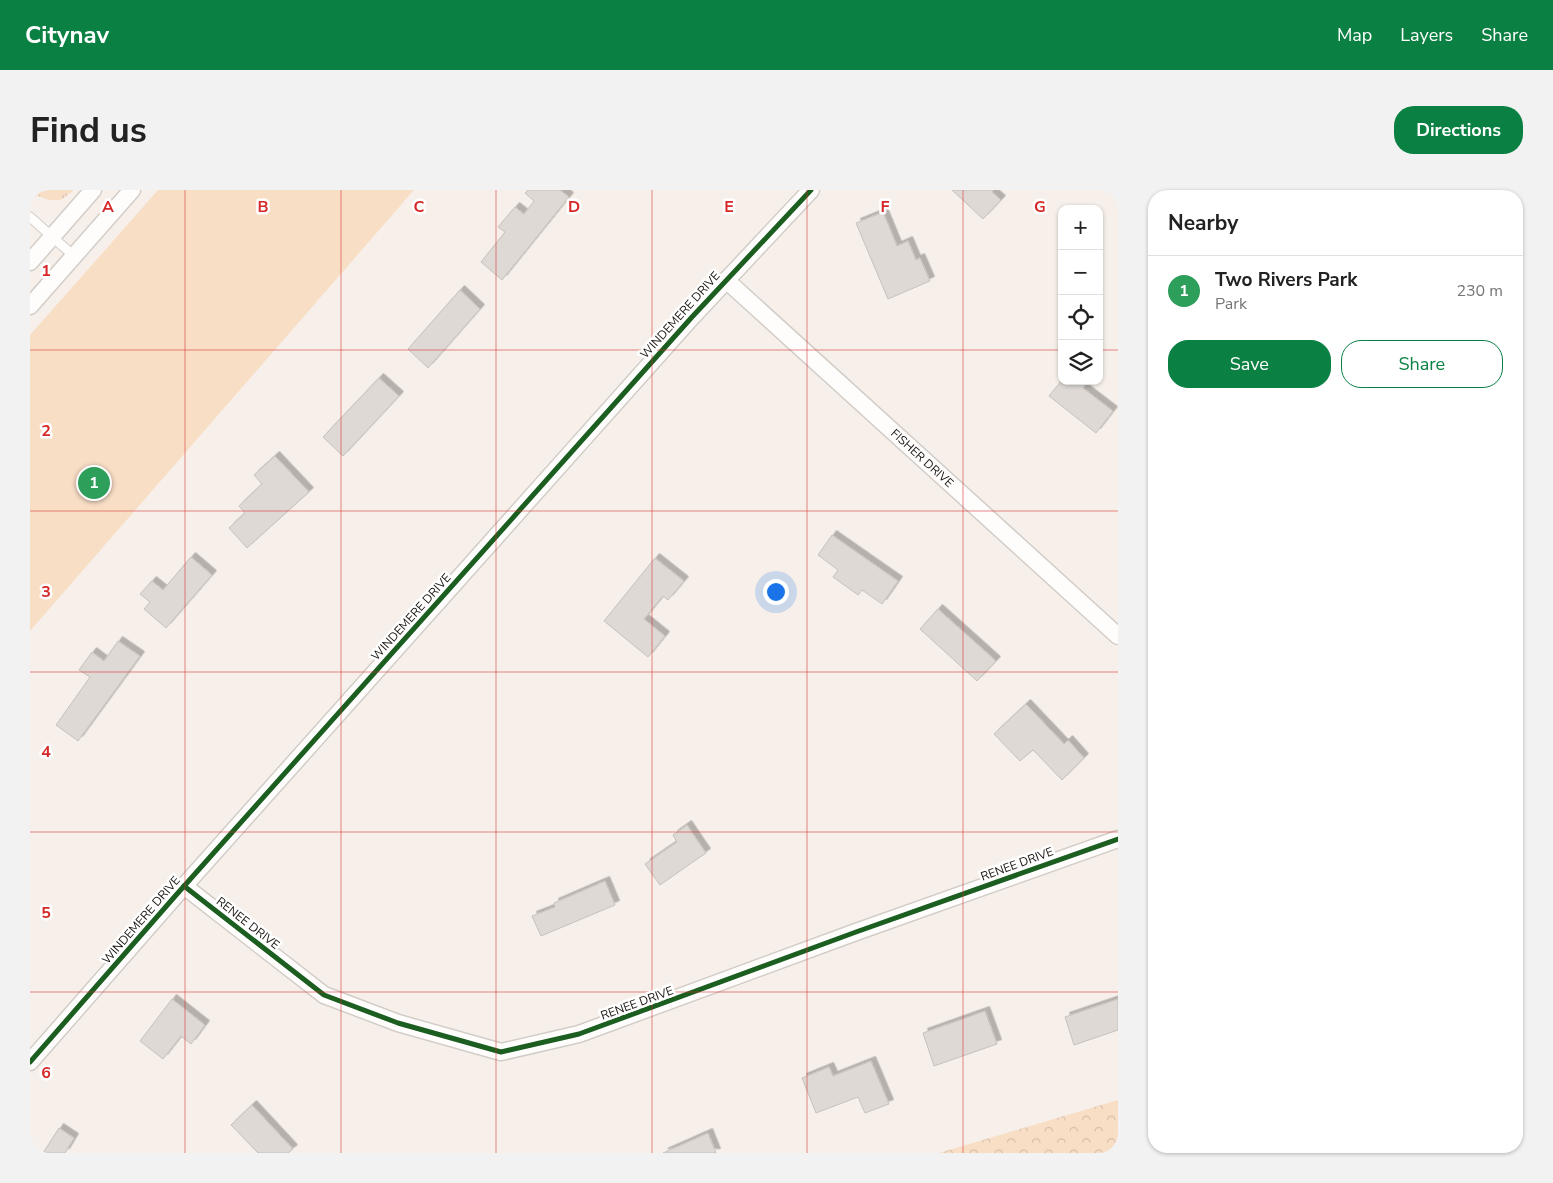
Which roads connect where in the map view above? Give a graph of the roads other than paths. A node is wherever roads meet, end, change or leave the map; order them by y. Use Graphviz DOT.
graph roads {
  1 [pos="93,190"];
  2 [pos="132,190"];
  3 [pos="811,190"];
  4 [pos="30,217"];
  5 [pos="52,237"];
  6 [pos="74,256"];
  7 [pos="30,262"];
  8 [pos="726,280"];
  9 [pos="30,306"];
  10 [pos="1118,636"];
  11 [pos="1118,839"];
  12 [pos="184,886"];
  13 [pos="30,1062"];
  1 -- 5 [label="street"];
  2 -- 6 [label="street"];
  3 -- 8 [label="street, WINDEMERE DRIVE"];
  4 -- 5 [label="lane"];
  5 -- 6 [label="lane"];
  5 -- 7 [label="street"];
  6 -- 9 [label="street"];
  8 -- 10 [label="street, FISHER DRIVE"];
  8 -- 12 [label="street, WINDEMERE DRIVE"];
  11 -- 12 [label="street, RENEE DRIVE"];
  12 -- 13 [label="street, WINDEMERE DRIVE"];
}
